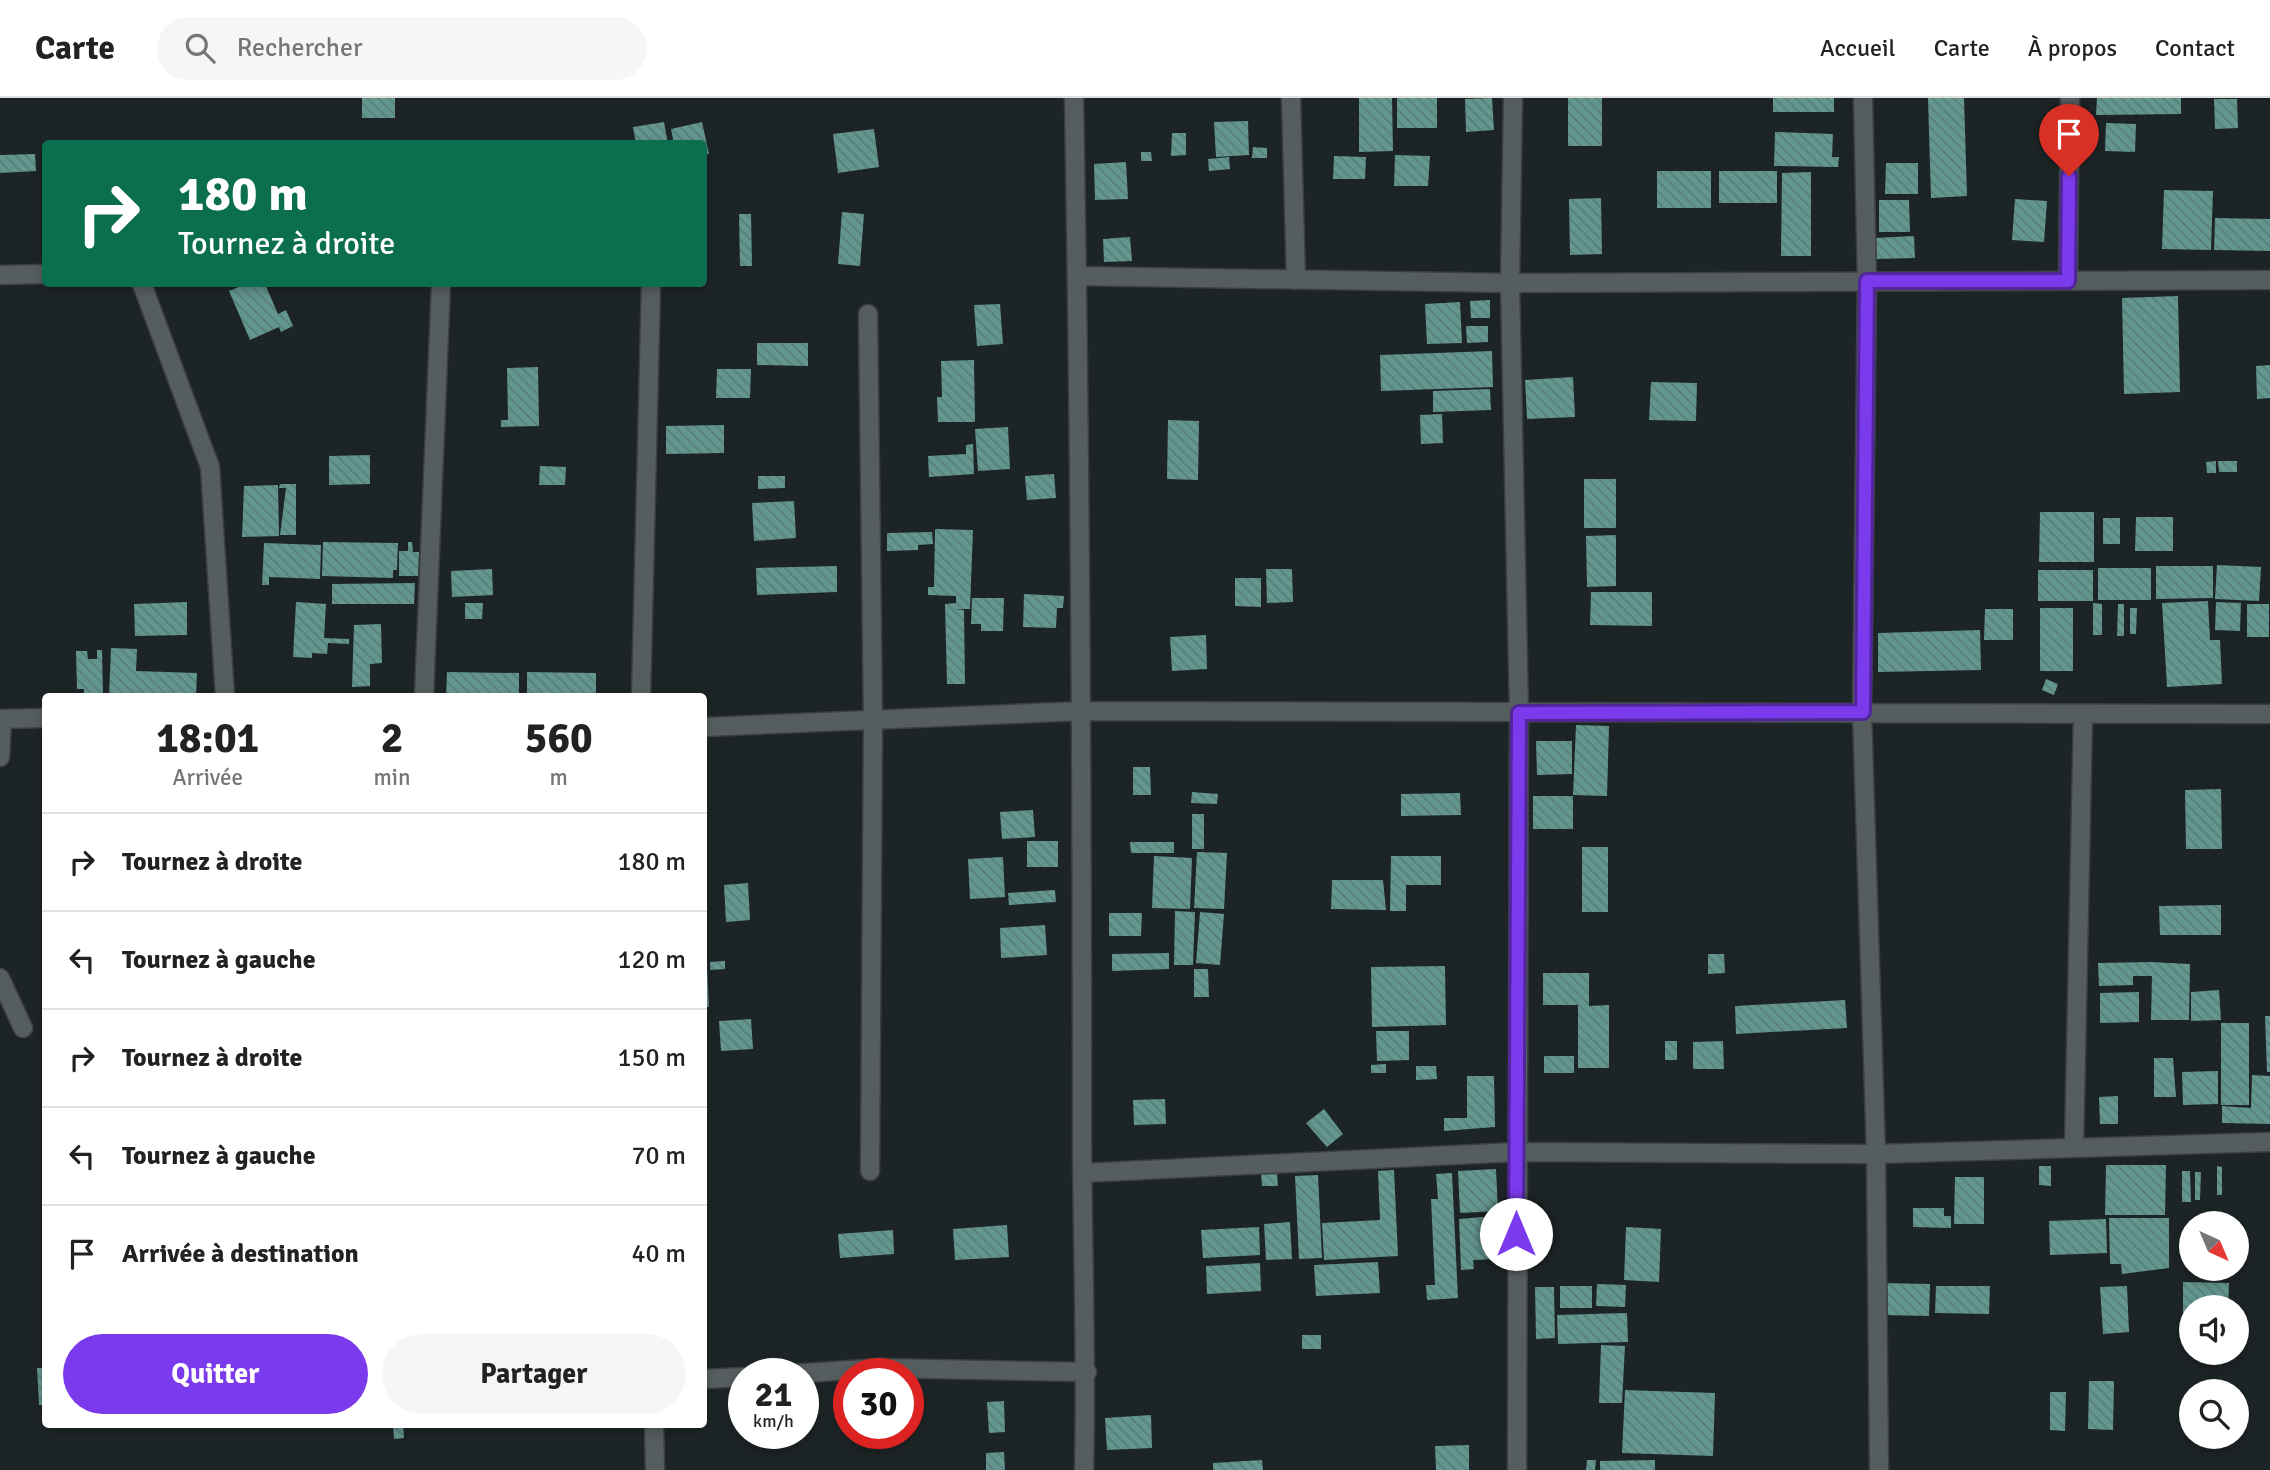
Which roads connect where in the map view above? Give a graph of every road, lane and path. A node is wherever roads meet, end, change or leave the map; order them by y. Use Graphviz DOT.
graph roads {
  1 [pos="1074,98"];
  2 [pos="1291,98"];
  3 [pos="1513,98"];
  4 [pos="1863,98"];
  5 [pos="2070,98"];
  6 [pos="0,275"];
  7 [pos="42,275"];
  8 [pos="1077,276"];
  9 [pos="1296,280"];
  10 [pos="2270,280"];
  11 [pos="1867,281"];
  12 [pos="2068,281"];
  13 [pos="1510,283"];
  14 [pos="143,287"];
  15 [pos="441,287"];
  16 [pos="651,287"];
  17 [pos="868,314"];
  18 [pos="225,693"];
  19 [pos="424,693"];
  20 [pos="641,693"];
  21 [pos="1083,711"];
  22 [pos="1863,712"];
  23 [pos="1519,713"];
  24 [pos="2083,714"];
  25 [pos="2270,715"];
  26 [pos="42,718"];
  27 [pos="1,719"];
  28 [pos="873,721"];
  29 [pos="707,727"];
  30 [pos="0,757"];
  31 [pos="0,978"];
  32 [pos="23,1028"];
  33 [pos="2270,1142"];
  34 [pos="2074,1147"];
  35 [pos="1516,1152"];
  36 [pos="1876,1154"];
  37 [pos="870,1171"];
  38 [pos="1083,1172"];
  39 [pos="819,1372"];
  40 [pos="1087,1372"];
  41 [pos="728,1378"];
  42 [pos="707,1380"];
  43 [pos="654,1428"];
  44 [pos="655,1470"];
  45 [pos="1084,1470"];
  46 [pos="1517,1470"];
  47 [pos="1879,1470"];
  1 -- 8 [label="street"];
  2 -- 9 [label="street"];
  3 -- 13 [label="street"];
  4 -- 11 [label="street"];
  5 -- 12 [label="street"];
  6 -- 7 [label="street"];
  8 -- 9 [label="street"];
  8 -- 21 [label="street"];
  9 -- 13 [label="street"];
  10 -- 12 [label="street"];
  11 -- 12 [label="street"];
  11 -- 13 [label="street"];
  11 -- 22 [label="street"];
  13 -- 23 [label="street"];
  14 -- 18 [label="street"];
  15 -- 19 [label="street"];
  16 -- 20 [label="street"];
  17 -- 28 [label="street"];
  21 -- 23 [label="street"];
  21 -- 28 [label="street"];
  21 -- 38 [label="street"];
  22 -- 23 [label="street"];
  22 -- 24 [label="street"];
  22 -- 36 [label="street"];
  23 -- 35 [label="street"];
  24 -- 25 [label="street"];
  24 -- 34 [label="street"];
  26 -- 27 [label="street"];
  27 -- 30 [label="street"];
  28 -- 29 [label="street"];
  28 -- 37 [label="street"];
  31 -- 32 [label="street"];
  33 -- 34 [label="street"];
  34 -- 36 [label="street"];
  35 -- 36 [label="street"];
  35 -- 38 [label="street"];
  35 -- 46 [label="street"];
  36 -- 47 [label="street"];
  38 -- 40 [label="street"];
  39 -- 40 [label="street"];
  40 -- 45 [label="street"];
  41 -- 42 [label="street"];
  43 -- 44 [label="street"];
}
